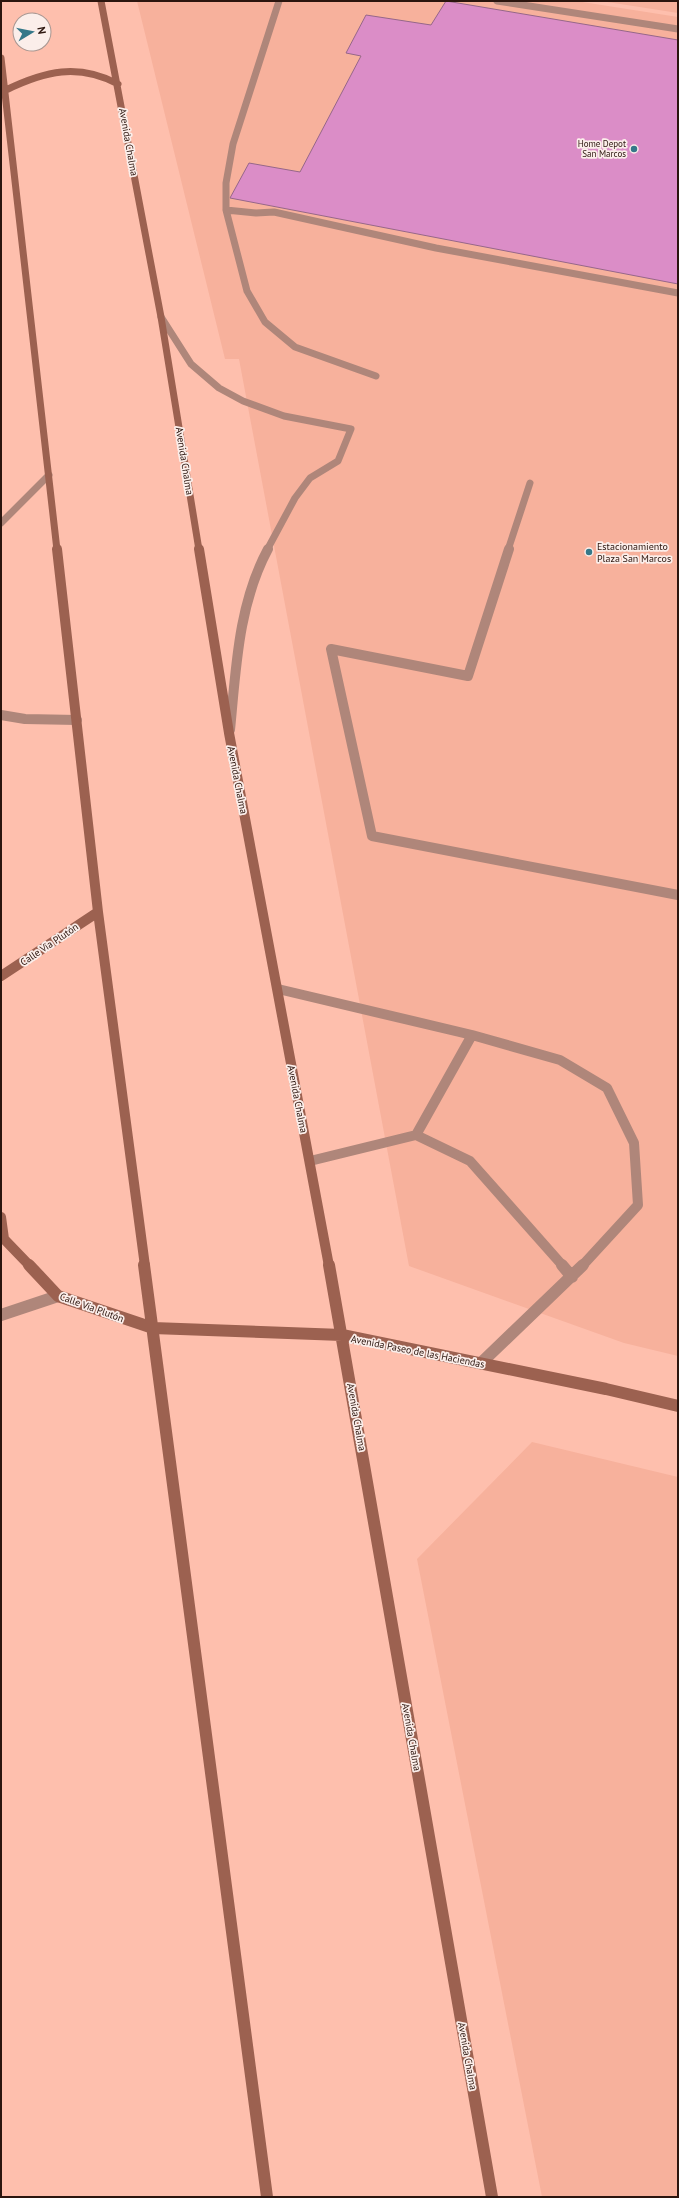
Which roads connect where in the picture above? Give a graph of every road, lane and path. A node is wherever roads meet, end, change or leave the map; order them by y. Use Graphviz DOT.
graph roads {
  1 [pos="101,1"];
  2 [pos="279,1"];
  3 [pos="497,1"];
  4 [pos="678,29"];
  5 [pos="1,58"];
  6 [pos="118,84"];
  7 [pos="3,90"];
  8 [pos="226,210"];
  9 [pos="678,293"];
  10 [pos="161,316"];
  11 [pos="376,376"];
  12 [pos="49,475"];
  13 [pos="530,483"];
  14 [pos="1,523"];
  15 [pos="1,715"];
  16 [pos="77,720"];
  17 [pos="229,733"];
  18 [pos="678,895"];
  19 [pos="98,912"];
  20 [pos="1,976"];
  21 [pos="278,988"];
  22 [pos="472,1035"];
  23 [pos="416,1135"];
  24 [pos="310,1161"];
  25 [pos="1,1217"];
  26 [pos="572,1277"];
  27 [pos="58,1296"];
  28 [pos="1,1315"];
  29 [pos="153,1328"];
  30 [pos="342,1336"];
  31 [pos="481,1364"];
  32 [pos="678,1406"];
  33 [pos="267,2197"];
  34 [pos="492,2197"];
  1 -- 6 [label="main road, Avenida Chalma"];
  2 -- 8 [label="street"];
  3 -- 4 [label="street"];
  5 -- 7 [label="main road"];
  6 -- 7 [label="main road"];
  6 -- 10 [label="main road, Avenida Chalma"];
  7 -- 12 [label="main road"];
  8 -- 9 [label="street"];
  8 -- 11 [label="street"];
  10 -- 17 [label="main road, Avenida Chalma"];
  10 -- 17 [label="street"];
  12 -- 14 [label="street"];
  12 -- 16 [label="main road"];
  13 -- 18 [label="street"];
  15 -- 16 [label="street"];
  16 -- 19 [label="main road"];
  17 -- 21 [label="main road, Avenida Chalma"];
  19 -- 20 [label="main road, Calle Vía Plutón"];
  19 -- 29 [label="main road"];
  21 -- 22 [label="street"];
  21 -- 24 [label="main road, Avenida Chalma"];
  22 -- 23 [label="street"];
  22 -- 26 [label="street"];
  23 -- 24 [label="street"];
  23 -- 26 [label="street"];
  24 -- 30 [label="main road, Avenida Chalma"];
  25 -- 27 [label="main road, Calle Vía Plutón"];
  26 -- 31 [label="street"];
  27 -- 28 [label="street"];
  27 -- 29 [label="main road, Calle Vía Plutón"];
  29 -- 30 [label="main road, Avenida Paseo de las Haciendas"];
  29 -- 33 [label="main road"];
  30 -- 31 [label="main road, Avenida Paseo de las Haciendas"];
  30 -- 34 [label="main road, Avenida Chalma"];
  31 -- 32 [label="main road, Avenida Paseo de las Haciendas"];
}
